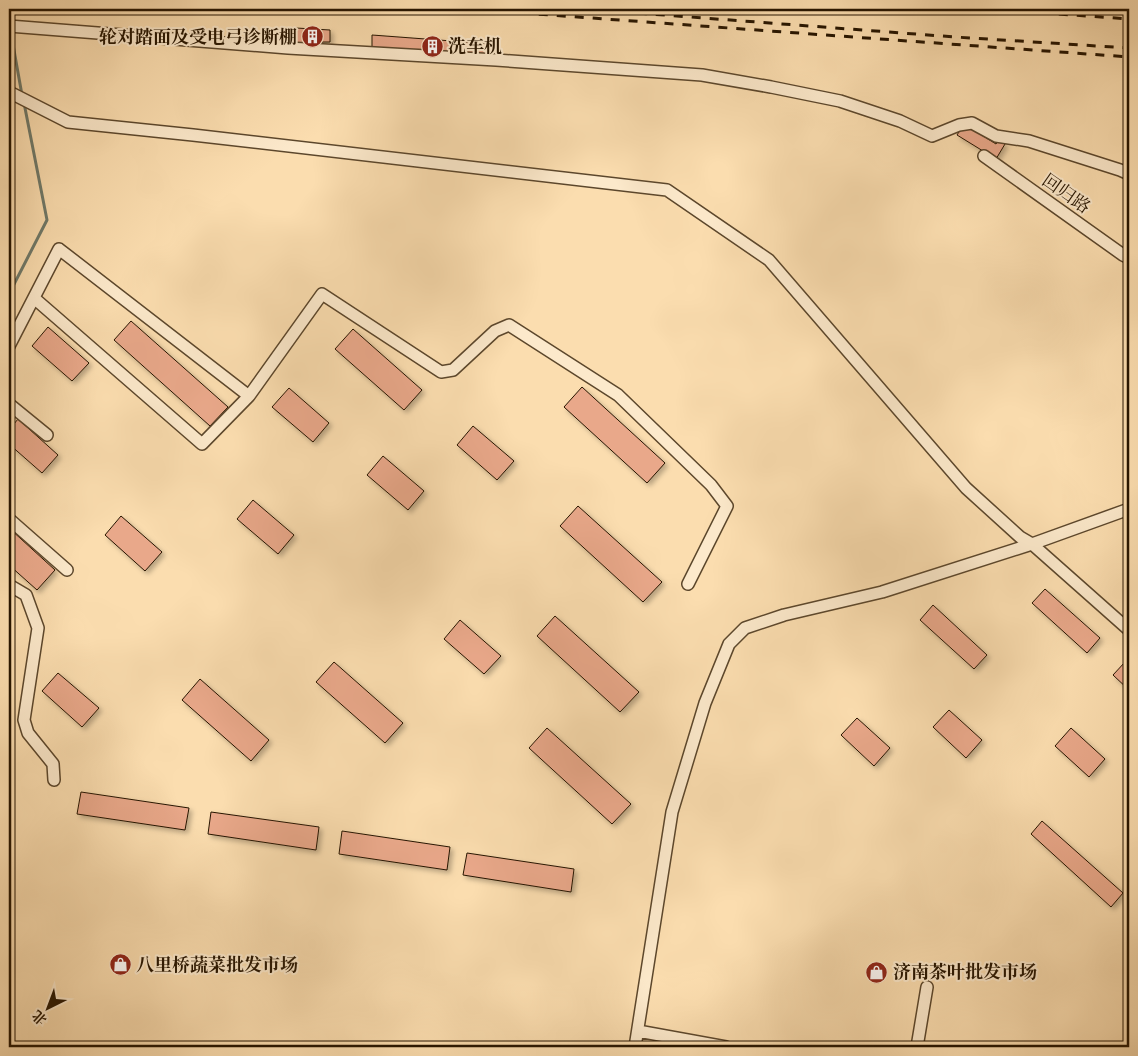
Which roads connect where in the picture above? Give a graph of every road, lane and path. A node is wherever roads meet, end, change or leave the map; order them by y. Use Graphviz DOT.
graph roads {
  1 [pos="9,26"];
  2 [pos="9,92"];
  3 [pos="984,156"];
  4 [pos="1129,174"];
  5 [pos="1129,258"];
  6 [pos="34,298"];
  7 [pos="9,346"];
  8 [pos="249,396"];
  9 [pos="9,404"];
  10 [pos="47,435"];
  11 [pos="1129,509"];
  12 [pos="9,518"];
  13 [pos="1032,544"];
  14 [pos="67,570"];
  15 [pos="688,584"];
  16 [pos="9,585"];
  17 [pos="1129,630"];
  18 [pos="54,780"];
  19 [pos="927,987"];
  20 [pos="638,1031"];
  21 [pos="635,1047"];
  22 [pos="726,1047"];
  23 [pos="918,1047"];
  1 -- 4 [label="street"];
  2 -- 13 [label="street"];
  3 -- 5 [label="street, 回归路"];
  6 -- 7 [label="street"];
  6 -- 8 [label="street"];
  6 -- 8 [label="street"];
  8 -- 15 [label="street"];
  9 -- 10 [label="street"];
  11 -- 13 [label="street"];
  12 -- 14 [label="street"];
  13 -- 17 [label="street"];
  13 -- 20 [label="street"];
  16 -- 18 [label="street"];
  19 -- 23 [label="street"];
  20 -- 21 [label="street"];
  20 -- 22 [label="street"];
}
